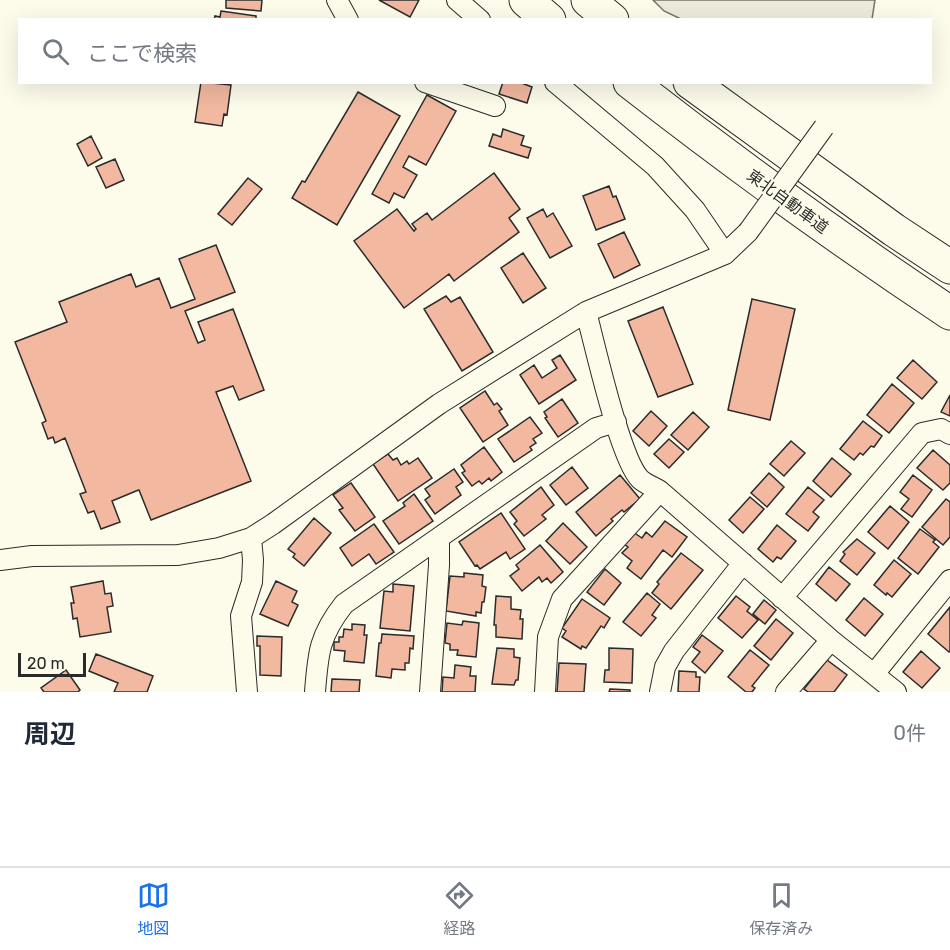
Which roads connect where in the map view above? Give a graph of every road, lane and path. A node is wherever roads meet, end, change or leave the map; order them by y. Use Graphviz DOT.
graph roads {
  1 [pos="337,0"];
  2 [pos="457,0"];
  3 [pos="526,0"];
  4 [pos="588,0"];
  5 [pos="347,18"];
  6 [pos="478,18"];
  7 [pos="547,18"];
  8 [pos="610,18"];
  9 [pos="431,84"];
  10 [pos="557,84"];
  11 [pos="633,84"];
  12 [pos="693,84"];
  13 [pos="495,106"];
  14 [pos="824,127"];
  15 [pos="724,254"];
  16 [pos="950,267"];
  17 [pos="586,312"];
  18 [pos="950,313"];
  19 [pos="616,422"];
  20 [pos="950,434"];
  21 [pos="660,491"];
  22 [pos="251,538"];
  23 [pos="439,538"];
  24 [pos="0,560"];
  25 [pos="743,563"];
  26 [pos="950,580"];
  27 [pos="782,598"];
  28 [pos="831,640"];
  29 [pos="873,674"];
  30 [pos="247,692"];
  31 [pos="315,692"];
  32 [pos="430,692"];
  33 [pos="545,692"];
  34 [pos="660,692"];
  35 [pos="786,692"];
  36 [pos="896,692"];
  1 -- 5 [label="street"];
  2 -- 6 [label="street"];
  3 -- 7 [label="highway"];
  4 -- 8 [label="highway"];
  9 -- 13 [label="street"];
  10 -- 15 [label="street"];
  11 -- 18 [label="highway, 東北自動車道"];
  12 -- 16 [label="highway"];
  14 -- 15 [label="street, bridge"];
  15 -- 17 [label="street"];
  17 -- 19 [label="street"];
  17 -- 22 [label="street"];
  19 -- 21 [label="street"];
  19 -- 23 [label="street"];
  20 -- 27 [label="street"];
  21 -- 25 [label="street"];
  21 -- 33 [label="street"];
  22 -- 24 [label="street"];
  22 -- 30 [label="street"];
  23 -- 31 [label="street"];
  23 -- 32 [label="street"];
  25 -- 27 [label="street"];
  25 -- 34 [label="street"];
  26 -- 29 [label="street"];
  27 -- 28 [label="street"];
  28 -- 29 [label="street"];
  28 -- 35 [label="street"];
  29 -- 36 [label="street"];
}
